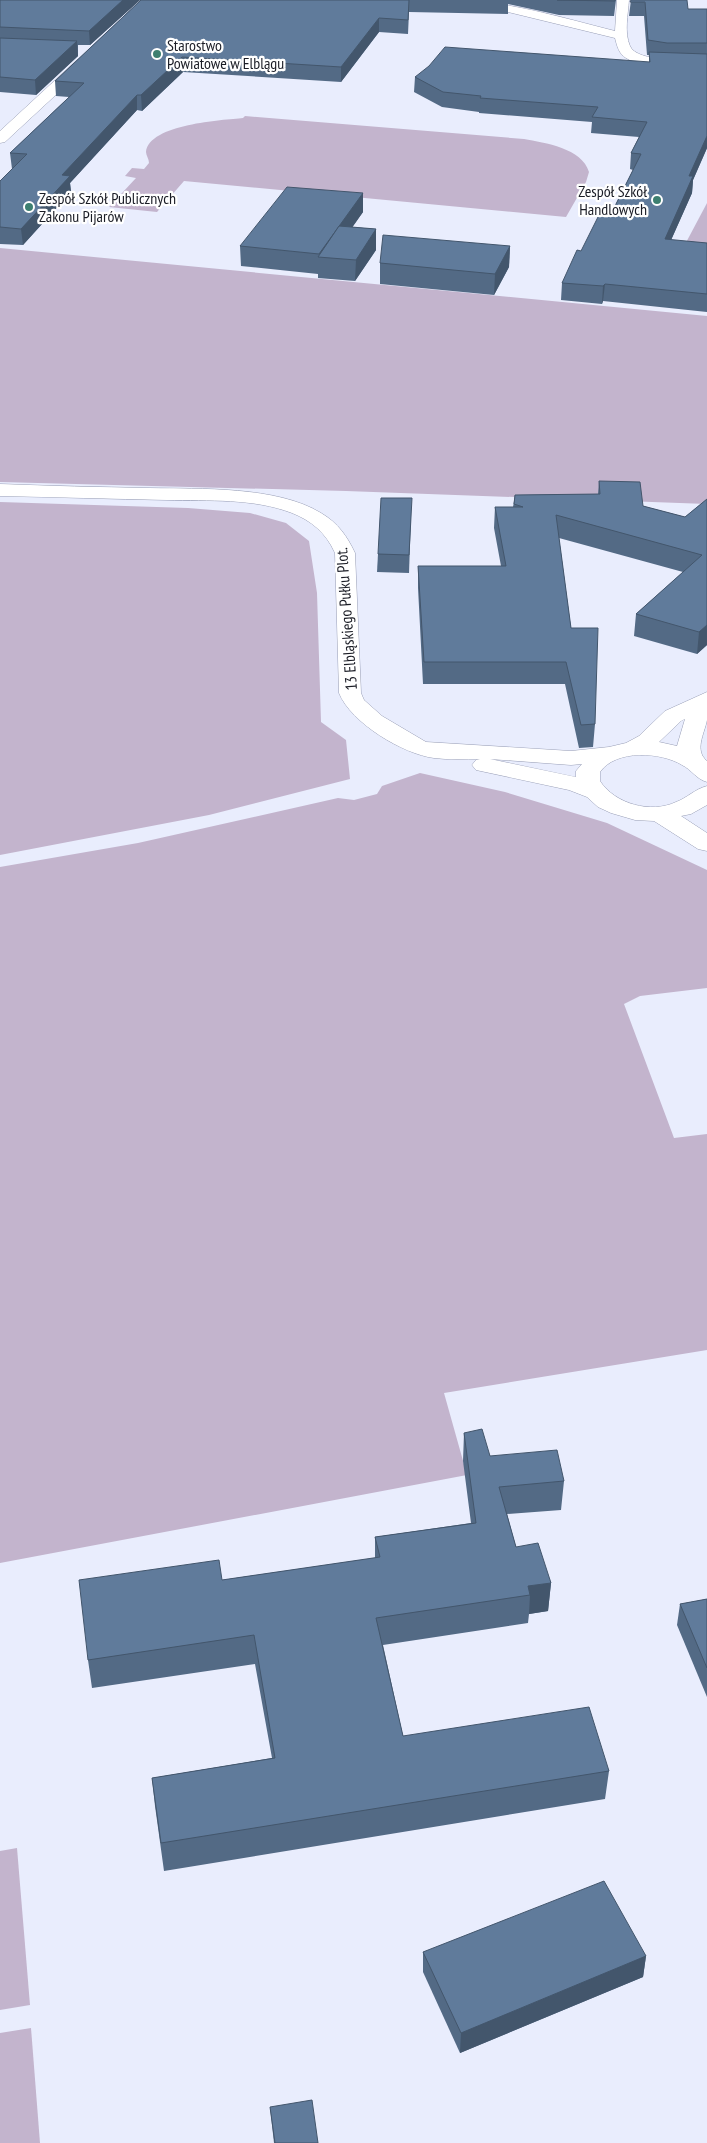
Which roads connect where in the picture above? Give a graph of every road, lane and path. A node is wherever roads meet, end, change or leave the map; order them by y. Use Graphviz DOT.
graph roads {
  1 [pos="454,0"];
  2 [pos="623,0"];
  3 [pos="621,36"];
  4 [pos="86,51"];
  5 [pos="707,64"];
  6 [pos="0,122"];
  7 [pos="17,123"];
  8 [pos="0,139"];
  9 [pos="0,490"];
  10 [pos="704,701"];
  11 [pos="634,748"];
  12 [pos="447,753"];
  13 [pos="608,754"];
  14 [pos="700,768"];
  15 [pos="594,792"];
  16 [pos="707,793"];
  17 [pos="657,814"];
  18 [pos="707,844"];
  1 -- 3 [label="street"];
  2 -- 3 [label="street"];
  3 -- 5 [label="street"];
  4 -- 7 [label="street"];
  6 -- 7 [label="street"];
  7 -- 8 [label="street"];
  9 -- 12 [label="street, 13 Elbląskiego Pułku Plot."];
  10 -- 11 [label="street"];
  10 -- 14 [label="street"];
  11 -- 13 [label="street, 13 Elbląskiego Pułku Plot."];
  11 -- 14 [label="street"];
  12 -- 13 [label="street, 13 Elbląskiego Pułku Plot."];
  12 -- 15 [label="street, 13 Elbląskiego Pułku Plot."];
  13 -- 15 [label="street"];
  15 -- 17 [label="street, 13 Elbląskiego Pułku Plot."];
  16 -- 17 [label="street"];
  17 -- 18 [label="street"];
}
